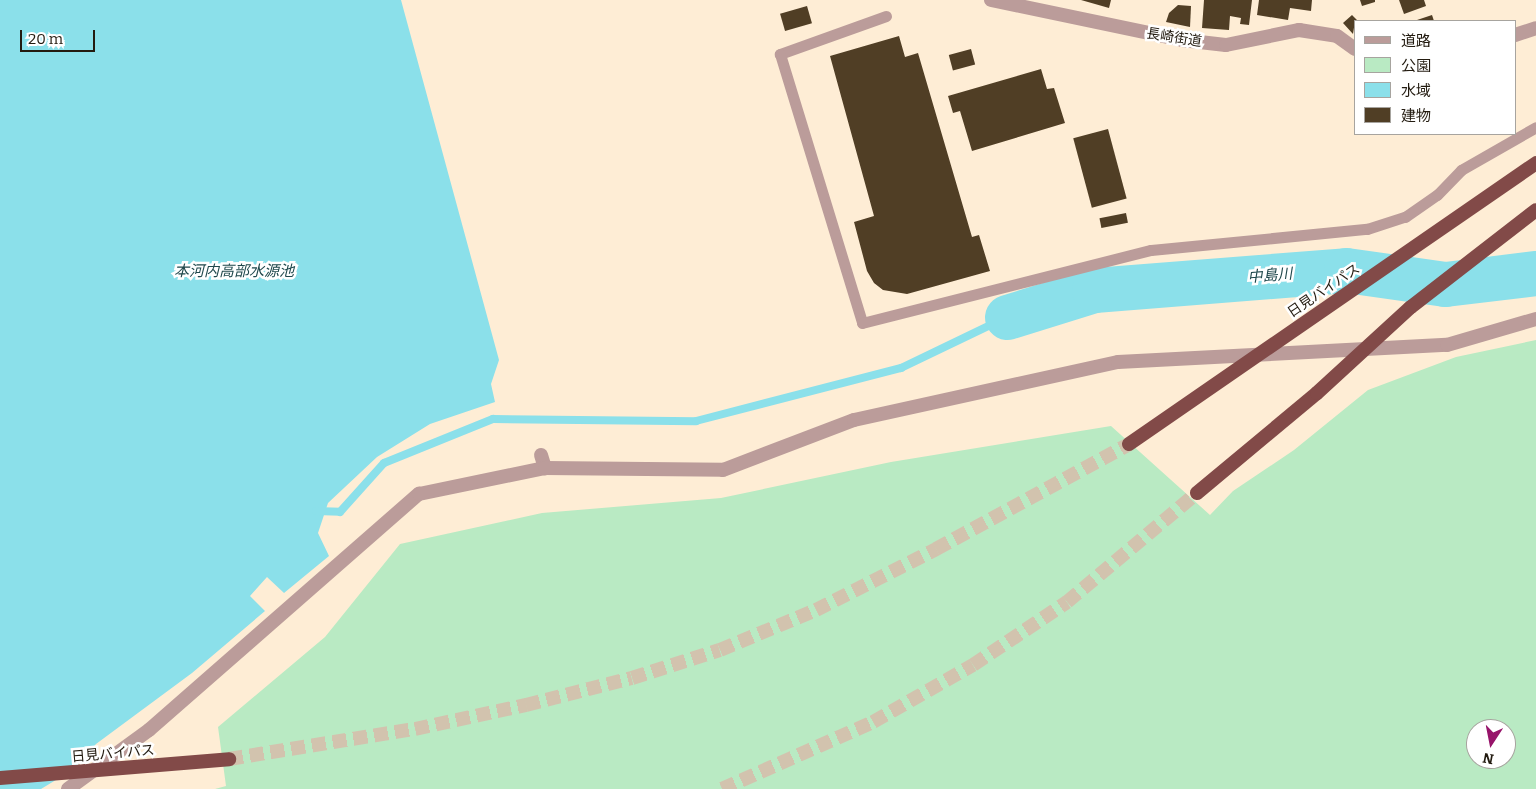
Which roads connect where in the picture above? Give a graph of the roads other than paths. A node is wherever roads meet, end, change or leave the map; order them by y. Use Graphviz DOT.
graph roads {
  1 [pos="991,0"];
  2 [pos="886,16"];
  3 [pos="1536,28"];
  4 [pos="1516,35"];
  5 [pos="1354,48"];
  6 [pos="1536,127"];
  7 [pos="1536,163"];
  8 [pos="1536,210"];
  9 [pos="1536,319"];
  10 [pos="1129,444"];
  11 [pos="1197,493"];
  12 [pos="229,759"];
  13 [pos="0,778"];
  14 [pos="68,789"];
  1 -- 5 [label="street, 長崎街道"];
  2 -- 6 [label="lane"];
  3 -- 4 [label="street"];
  7 -- 10 [label="highway, 日見バイパス"];
  8 -- 11 [label="highway"];
  9 -- 14 [label="street"];
  12 -- 13 [label="highway, 日見バイパス"];
}
